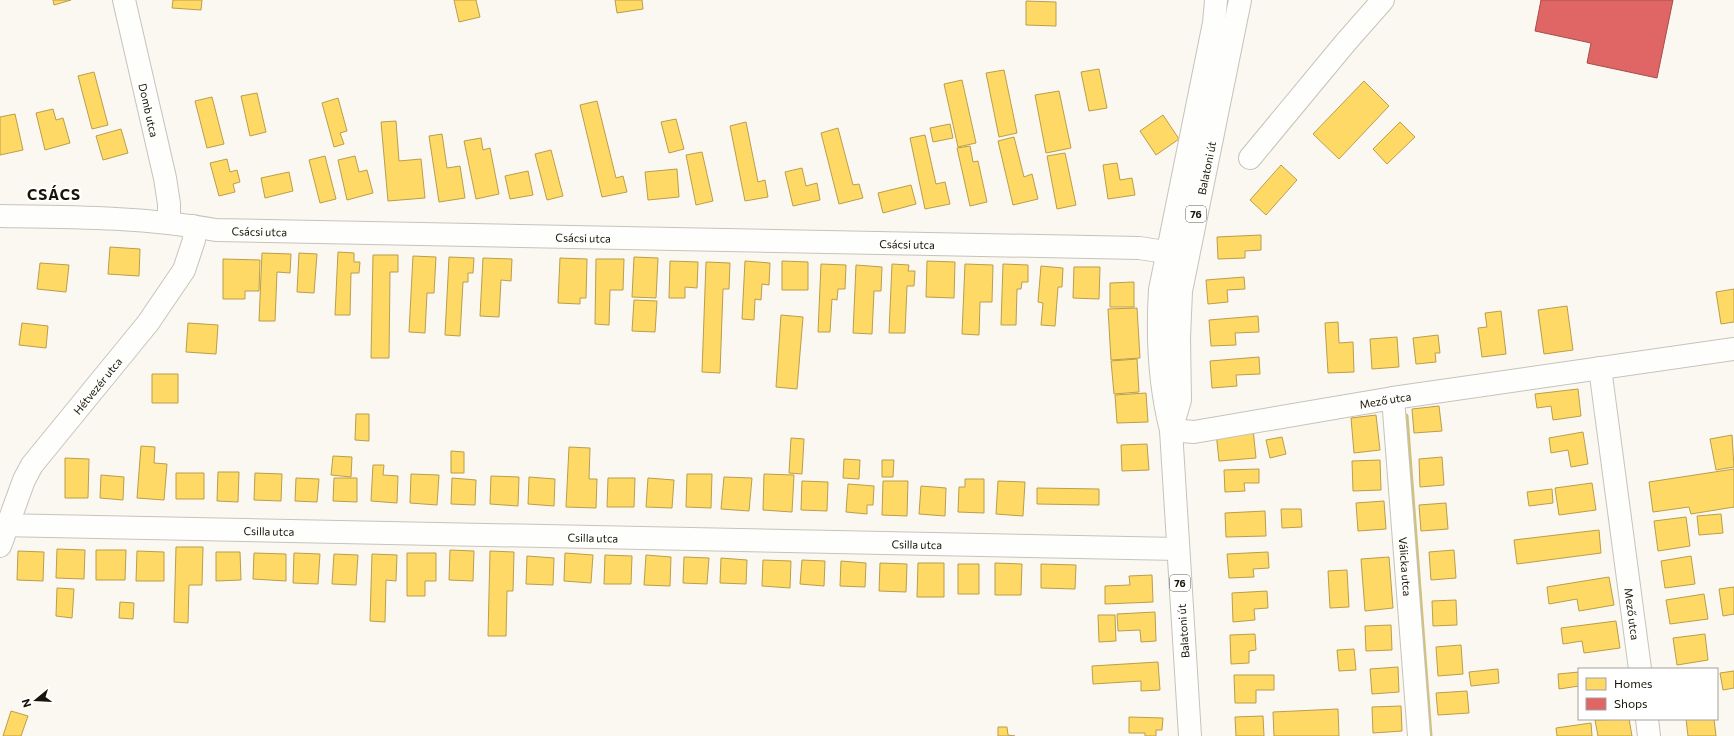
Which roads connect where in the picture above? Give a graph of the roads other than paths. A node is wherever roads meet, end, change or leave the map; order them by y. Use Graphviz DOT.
graph roads {
  1 [pos="124,0"];
  2 [pos="1216,0"];
  3 [pos="1240,0"];
  4 [pos="1383,0"];
  5 [pos="1250,158"];
  6 [pos="0,216"];
  7 [pos="169,222"];
  8 [pos="193,226"];
  9 [pos="1166,252"];
  10 [pos="1734,349"];
  11 [pos="1600,368"];
  12 [pos="1393,398"];
  13 [pos="1171,430"];
  14 [pos="4,525"];
  15 [pos="0,546"];
  16 [pos="1178,549"];
  17 [pos="1640,668"];
  18 [pos="1647,720"];
  19 [pos="1190,736"];
  20 [pos="1419,736"];
  21 [pos="1649,736"];
  1 -- 7 [label="street, Domb utca"];
  2 -- 9 [label="street, Balatoni út / 76"];
  3 -- 13 [label="street, Balatoni út / 76"];
  4 -- 5 [label="street"];
  6 -- 7 [label="street, Csácsi utca"];
  7 -- 8 [label="street, Csácsi utca"];
  8 -- 9 [label="street, Csácsi utca"];
  8 -- 14 [label="street, Hétvezér utca"];
  9 -- 13 [label="street, Balatoni út / 76"];
  10 -- 11 [label="street, Mező utca"];
  11 -- 12 [label="street, Mező utca"];
  11 -- 17 [label="street, Mező utca"];
  12 -- 13 [label="street, Mező utca"];
  12 -- 20 [label="street, Válicka utca"];
  13 -- 16 [label="street, Balatoni út / 76"];
  14 -- 15 [label="street, Hétvezér utca"];
  14 -- 16 [label="street, Csilla utca"];
  16 -- 19 [label="street, Balatoni út / 76"];
  18 -- 21 [label="street"];
}
